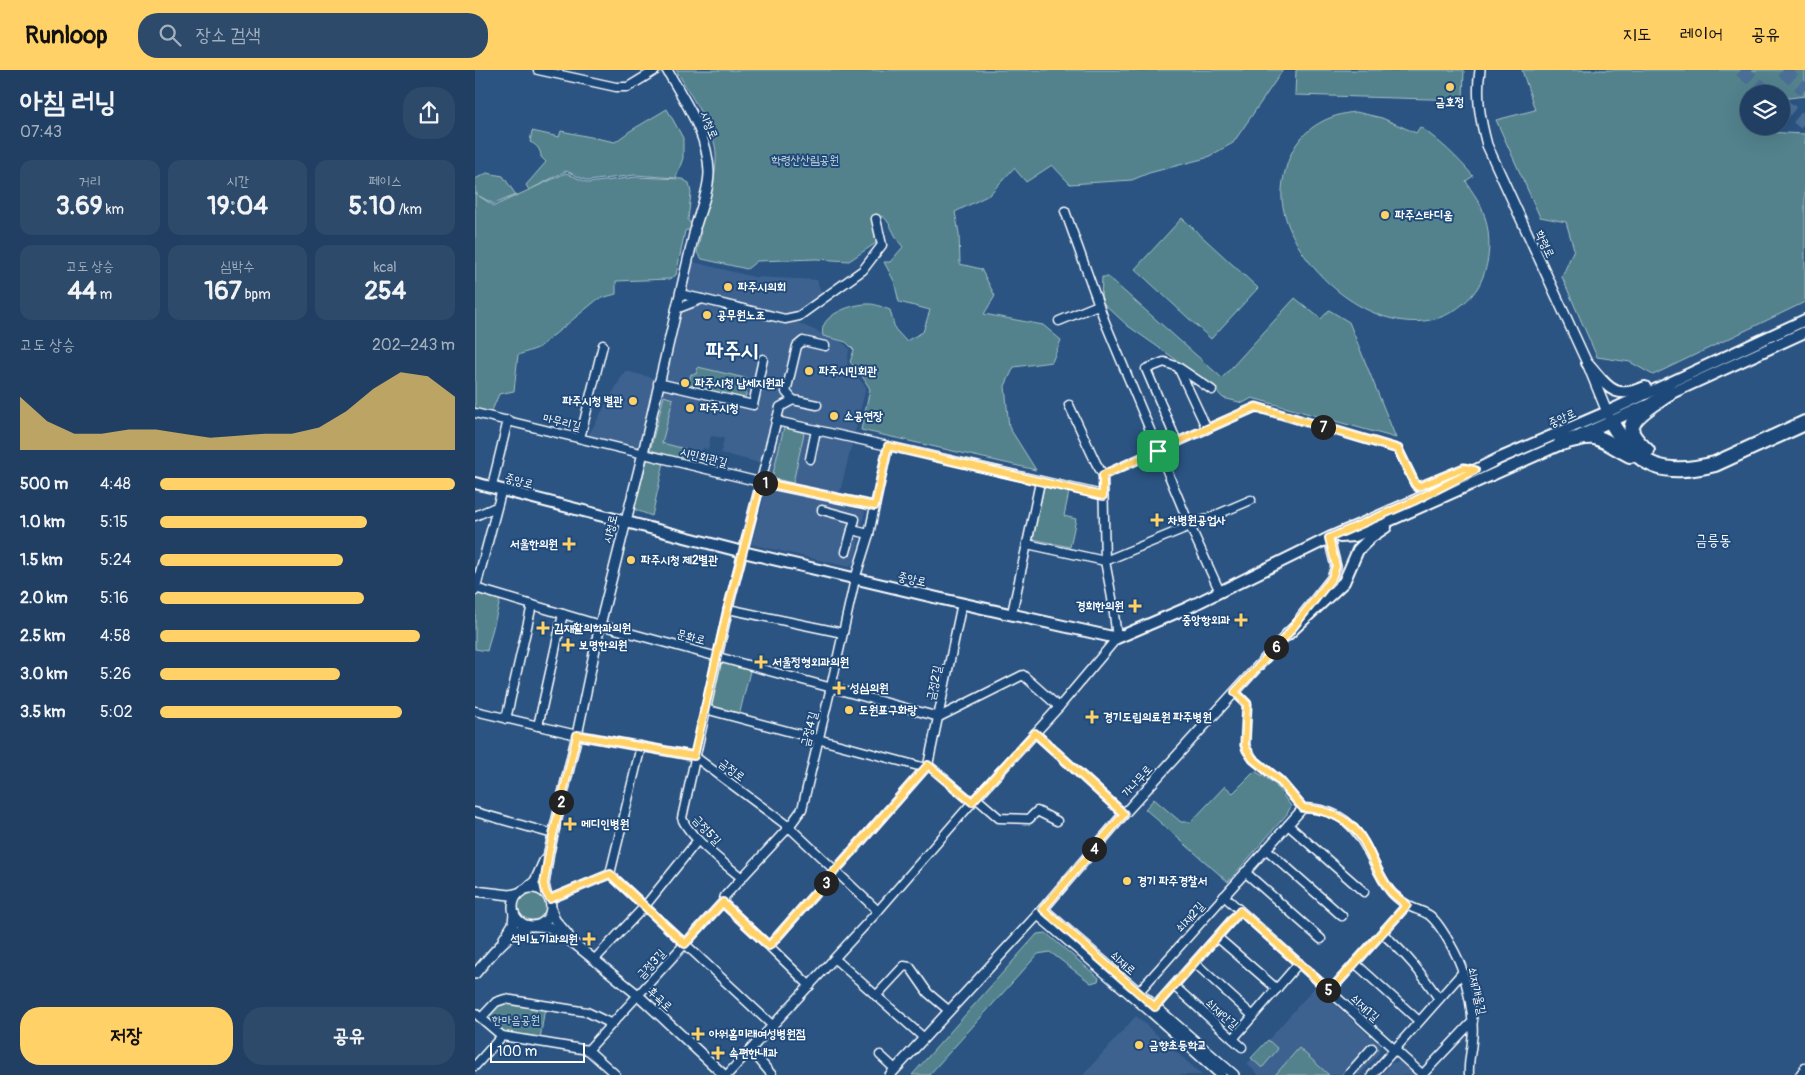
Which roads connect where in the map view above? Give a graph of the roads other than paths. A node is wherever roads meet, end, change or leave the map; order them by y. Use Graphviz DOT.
graph roads {
  1 [pos="538,70"];
  2 [pos="656,70"];
  3 [pos="667,70"];
  4 [pos="1480,70"];
  5 [pos="1065,210"];
  6 [pos="875,219"];
  7 [pos="680,294"];
  8 [pos="702,299"];
  9 [pos="1098,304"];
  10 [pos="676,309"];
  11 [pos="1059,320"];
  12 [pos="1805,320"];
  13 [pos="1805,332"];
  14 [pos="603,345"];
  15 [pos="825,346"];
  16 [pos="1736,351"];
  17 [pos="763,359"];
  18 [pos="1587,363"];
  19 [pos="1178,367"];
  20 [pos="658,383"];
  21 [pos="1212,390"];
  22 [pos="1668,394"];
  23 [pos="793,400"];
  24 [pos="817,405"];
  25 [pos="1069,405"];
  26 [pos="475,413"];
  27 [pos="1805,416"];
  28 [pos="1609,417"];
  29 [pos="509,420"];
  30 [pos="776,420"];
  31 [pos="1805,424"];
  32 [pos="1207,429"];
  33 [pos="816,430"];
  34 [pos="580,438"];
  35 [pos="1177,442"];
  36 [pos="1561,443"];
  37 [pos="888,446"];
  38 [pos="1158,451"];
  39 [pos="643,453"];
  40 [pos="1645,456"];
  41 [pos="810,459"];
  42 [pos="1475,470"];
  43 [pos="1103,475"];
  44 [pos="761,482"];
  45 [pos="1040,482"];
  46 [pos="475,483"];
  47 [pos="497,488"];
  48 [pos="1103,496"];
  49 [pos="1251,500"];
  50 [pos="1426,504"];
  51 [pos="875,506"];
  52 [pos="496,507"];
  53 [pos="822,510"];
  54 [pos="475,516"];
  55 [pos="625,522"];
  56 [pos="1190,526"];
  57 [pos="852,530"];
  58 [pos="869,534"];
  59 [pos="1329,538"];
  60 [pos="1027,544"];
  61 [pos="743,552"];
  62 [pos="846,552"];
  63 [pos="1105,561"];
  64 [pos="855,579"];
  65 [pos="475,589"];
  66 [pos="1220,592"];
  67 [pos="962,603"];
  68 [pos="532,604"];
  69 [pos="728,608"];
  70 [pos="1012,613"];
  71 [pos="563,614"];
  72 [pos="600,625"];
  73 [pos="843,634"];
  74 [pos="1287,635"];
  75 [pos="1117,638"];
  76 [pos="717,656"];
  77 [pos="831,687"];
  78 [pos="1235,692"];
  79 [pos="1059,707"];
  80 [pos="705,709"];
  81 [pos="475,712"];
  82 [pos="939,717"];
  83 [pos="506,719"];
  84 [pos="538,726"];
  85 [pos="1035,733"];
  86 [pos="577,735"];
  87 [pos="818,740"];
  88 [pos="641,746"];
  89 [pos="694,756"];
  90 [pos="927,766"];
  91 [pos="974,800"];
  92 [pos="1303,808"];
  93 [pos="475,812"];
  94 [pos="1124,814"];
  95 [pos="1057,821"];
  96 [pos="1288,825"];
  97 [pos="789,827"];
  98 [pos="553,834"];
  99 [pos="697,840"];
  100 [pos="1266,849"];
  101 [pos="549,852"];
  102 [pos="835,872"];
  103 [pos="1245,872"];
  104 [pos="610,874"];
  105 [pos="742,878"];
  106 [pos="528,888"];
  107 [pos="475,891"];
  108 [pos="1363,892"];
  109 [pos="518,893"];
  110 [pos="488,894"];
  111 [pos="548,896"];
  112 [pos="1224,896"];
  113 [pos="723,902"];
  114 [pos="1407,905"];
  115 [pos="645,906"];
  116 [pos="551,910"];
  117 [pos="878,911"];
  118 [pos="1240,911"];
  119 [pos="513,912"];
  120 [pos="1040,912"];
  121 [pos="1342,916"];
  122 [pos="532,926"];
  123 [pos="1382,933"];
  124 [pos="1217,937"];
  125 [pos="1321,939"];
  126 [pos="685,944"];
  127 [pos="576,945"];
  128 [pos="769,946"];
  129 [pos="495,952"];
  130 [pos="835,959"];
  131 [pos="594,960"];
  132 [pos="1195,962"];
  133 [pos="1355,962"];
  134 [pos="1299,963"];
  135 [pos="1463,972"];
  136 [pos="475,974"];
  137 [pos="810,986"];
  138 [pos="1174,986"];
  139 [pos="1277,989"];
  140 [pos="1330,991"];
  141 [pos="638,995"];
  142 [pos="1136,995"];
  143 [pos="876,996"];
  144 [pos="1439,999"];
  145 [pos="947,1009"];
  146 [pos="1153,1009"];
  147 [pos="478,1016"];
  148 [pos="1253,1016"];
  149 [pos="1419,1021"];
  150 [pos="1473,1021"];
  151 [pos="612,1024"];
  152 [pos="773,1026"];
  153 [pos="503,1036"];
  154 [pos="924,1038"];
  155 [pos="1233,1039"];
  156 [pos="1242,1048"];
  157 [pos="1372,1048"];
  158 [pos="588,1050"];
  159 [pos="751,1050"];
  160 [pos="1394,1050"];
  161 [pos="880,1055"];
  162 [pos="475,1066"];
  163 [pos="1805,1068"];
  164 [pos="893,1072"];
  165 [pos="616,1075"];
  166 [pos="726,1075"];
  167 [pos="772,1075"];
  168 [pos="1221,1075"];
  169 [pos="1234,1075"];
  170 [pos="1349,1075"];
  171 [pos="1372,1075"];
  172 [pos="1422,1075"];
  173 [pos="1469,1075"];
  174 [pos="1800,1075"];
  1 -- 2 [label="street"];
  3 -- 7 [label="street, 시청로"];
  4 -- 18 [label="street, 학령로"];
  5 -- 9 [label="street"];
  6 -- 8 [label="street"];
  7 -- 8 [label="street"];
  7 -- 10 [label="street, 시청로"];
  8 -- 10 [label="street"];
  9 -- 11 [label="street"];
  9 -- 38 [label="street"];
  10 -- 20 [label="street, 시청로"];
  12 -- 16 [label="main road, 중앙로"];
  13 -- 22 [label="main road, 중앙로"];
  14 -- 34 [label="street"];
  15 -- 23 [label="street"];
  16 -- 18 [label="main road"];
  16 -- 28 [label="main road, 중앙로"];
  17 -- 20 [label="street"];
  18 -- 28 [label="street, 학령로"];
  19 -- 21 [label="street"];
  19 -- 32 [label="street"];
  19 -- 35 [label="street"];
  20 -- 39 [label="street, 시청로"];
  22 -- 28 [label="main road, 중앙로"];
  22 -- 40 [label="highway"];
  23 -- 24 [label="street"];
  23 -- 30 [label="street"];
  25 -- 43 [label="street"];
  26 -- 29 [label="street, 마무리길"];
  27 -- 40 [label="highway"];
  28 -- 36 [label="main road, 중앙로"];
  28 -- 40 [label="highway"];
  28 -- 42 [label="main road, 중앙로"];
  29 -- 34 [label="street, 마무리길"];
  29 -- 47 [label="street"];
  30 -- 33 [label="street"];
  30 -- 44 [label="street, 금정5길"];
  31 -- 40 [label="highway"];
  32 -- 35 [label="street"];
  32 -- 42 [label="street"];
  33 -- 37 [label="street"];
  33 -- 41 [label="street"];
  34 -- 39 [label="street, 마무리길"];
  35 -- 38 [label="street"];
  36 -- 40 [label="highway"];
  36 -- 50 [label="main road, 중앙로"];
  37 -- 45 [label="street"];
  37 -- 51 [label="street, 금정4길"];
  38 -- 43 [label="street"];
  38 -- 56 [label="street"];
  39 -- 44 [label="street, 시민회관길"];
  39 -- 55 [label="street, 시청로"];
  42 -- 59 [label="main road, 중앙로"];
  43 -- 48 [label="street"];
  44 -- 51 [label="street, 시민회관길"];
  44 -- 61 [label="street, 금정5길"];
  45 -- 48 [label="street"];
  45 -- 60 [label="street"];
  46 -- 47 [label="main road, 중앙로"];
  47 -- 52 [label="street"];
  47 -- 55 [label="main road, 중앙로"];
  48 -- 63 [label="street"];
  49 -- 56 [label="street"];
  50 -- 59 [label="main road, 중앙로"];
  50 -- 74 [label="main road"];
  51 -- 58 [label="street, 금정4길"];
  52 -- 54 [label="street"];
  52 -- 65 [label="street"];
  53 -- 57 [label="street"];
  55 -- 61 [label="main road, 중앙로"];
  55 -- 72 [label="street, 시청로"];
  56 -- 63 [label="street"];
  56 -- 66 [label="street"];
  57 -- 58 [label="street"];
  57 -- 62 [label="street"];
  58 -- 64 [label="street, 금정4길"];
  59 -- 66 [label="main road, 중앙로"];
  59 -- 74 [label="street, 가나무로"];
  60 -- 63 [label="street"];
  60 -- 70 [label="street"];
  61 -- 64 [label="main road, 중앙로"];
  61 -- 69 [label="street, 금정5길"];
  63 -- 75 [label="street"];
  64 -- 67 [label="main road, 중앙로"];
  64 -- 73 [label="street, 금정4길"];
  65 -- 68 [label="street, 문화로"];
  66 -- 75 [label="main road, 중앙로"];
  67 -- 70 [label="main road, 중앙로"];
  67 -- 82 [label="street, 금정2길"];
  68 -- 71 [label="street, 문화로"];
  68 -- 83 [label="street"];
  69 -- 73 [label="street"];
  69 -- 76 [label="street, 금정5길"];
  70 -- 75 [label="main road, 중앙로"];
  71 -- 72 [label="street, 문화로"];
  71 -- 84 [label="street"];
  72 -- 76 [label="street, 문화로"];
  72 -- 86 [label="street, 시청로"];
  73 -- 77 [label="street, 금정4길"];
  74 -- 78 [label="street, 가나무로"];
  75 -- 79 [label="street"];
  76 -- 77 [label="street, 문화로"];
  76 -- 80 [label="street, 금정5길"];
  77 -- 82 [label="street, 문화로"];
  77 -- 87 [label="street, 금정4길"];
  78 -- 92 [label="street"];
  78 -- 94 [label="street, 가나무로"];
  79 -- 82 [label="street"];
  79 -- 85 [label="street"];
  80 -- 87 [label="street"];
  80 -- 89 [label="street, 금정5길"];
  81 -- 83 [label="street, 금정로"];
  82 -- 90 [label="street, 금정2길"];
  83 -- 84 [label="street, 금정로"];
  84 -- 86 [label="street, 금정로"];
  85 -- 91 [label="street"];
  85 -- 94 [label="street"];
  86 -- 88 [label="street, 금정로"];
  86 -- 98 [label="street, 시청로"];
  87 -- 90 [label="street"];
  87 -- 97 [label="street, 금정4길"];
  88 -- 89 [label="street, 금정로"];
  88 -- 104 [label="street"];
  89 -- 97 [label="street, 금정로"];
  89 -- 99 [label="street, 금정5길"];
  90 -- 91 [label="street"];
  90 -- 102 [label="street, 금정2길"];
  91 -- 95 [label="street"];
  91 -- 117 [label="street"];
  92 -- 96 [label="street, 쇠재2길"];
  92 -- 114 [label="street, 쇠재개울길"];
  93 -- 98 [label="street"];
  94 -- 120 [label="street, 가나무로"];
  96 -- 100 [label="street, 쇠재2길"];
  96 -- 108 [label="street"];
  97 -- 102 [label="street, 금정로"];
  97 -- 105 [label="street, 금정3길"];
  98 -- 101 [label="street, 시청로"];
  99 -- 105 [label="street, 금정5길"];
  99 -- 115 [label="street"];
  100 -- 103 [label="street, 쇠재2길"];
  100 -- 121 [label="street"];
  101 -- 106 [label="street"];
  101 -- 111 [label="street"];
  102 -- 117 [label="street, 금정로"];
  102 -- 128 [label="street, 금정2길"];
  103 -- 112 [label="street, 쇠재2길"];
  103 -- 125 [label="street"];
  104 -- 111 [label="street"];
  104 -- 115 [label="street"];
  105 -- 113 [label="street, 금정3길"];
  106 -- 109 [label="street"];
  106 -- 111 [label="street"];
  107 -- 110 [label="street"];
  109 -- 110 [label="street"];
  109 -- 119 [label="street"];
  110 -- 119 [label="street"];
  111 -- 116 [label="street"];
  112 -- 118 [label="street"];
  112 -- 142 [label="street, 쇠재2길"];
  113 -- 126 [label="street, 금정3길"];
  113 -- 128 [label="street"];
  114 -- 123 [label="street"];
  114 -- 135 [label="street, 쇠재개울길"];
  115 -- 126 [label="street"];
  115 -- 131 [label="street"];
  116 -- 122 [label="street"];
  116 -- 127 [label="street"];
  117 -- 130 [label="street"];
  118 -- 124 [label="street"];
  118 -- 134 [label="street"];
  119 -- 122 [label="street"];
  119 -- 129 [label="street"];
  120 -- 142 [label="street"];
  120 -- 154 [label="street, 가나무로"];
  122 -- 127 [label="street"];
  122 -- 129 [label="street"];
  123 -- 133 [label="street"];
  123 -- 144 [label="street"];
  124 -- 132 [label="street"];
  124 -- 139 [label="street"];
  126 -- 141 [label="street, 금정3길"];
  126 -- 152 [label="street"];
  127 -- 131 [label="street, 후곡로"];
  128 -- 137 [label="street"];
  129 -- 136 [label="street"];
  130 -- 137 [label="street"];
  130 -- 143 [label="street"];
  131 -- 141 [label="street, 후곡로"];
  132 -- 138 [label="street"];
  132 -- 148 [label="street, 쇠재안길"];
  133 -- 140 [label="street"];
  133 -- 149 [label="street"];
  134 -- 139 [label="street, 쇠재안길"];
  134 -- 140 [label="street, 쇠재1길"];
  135 -- 144 [label="street"];
  135 -- 150 [label="street, 쇠재개울길"];
  137 -- 152 [label="street"];
  138 -- 146 [label="street"];
  138 -- 155 [label="street, 쇠재안길"];
  139 -- 148 [label="street, 쇠재안길"];
  140 -- 160 [label="street, 쇠재1길"];
  141 -- 151 [label="street, 금정3길"];
  141 -- 166 [label="street, 후곡로"];
  142 -- 146 [label="street"];
  143 -- 145 [label="street"];
  143 -- 154 [label="street"];
  144 -- 149 [label="street"];
  146 -- 168 [label="street"];
  146 -- 169 [label="street"];
  147 -- 151 [label="street"];
  147 -- 153 [label="street"];
  148 -- 155 [label="street, 쇠재안길"];
  149 -- 160 [label="street"];
  150 -- 172 [label="street"];
  150 -- 173 [label="street, 쇠재개울길"];
  151 -- 158 [label="street, 금정3길"];
  152 -- 159 [label="street"];
  153 -- 158 [label="street"];
  153 -- 162 [label="street"];
  154 -- 164 [label="street, 가나무로"];
  155 -- 156 [label="street"];
  157 -- 170 [label="street"];
  158 -- 165 [label="street"];
  159 -- 166 [label="street"];
  159 -- 167 [label="street"];
  160 -- 171 [label="street"];
  160 -- 172 [label="street, 쇠재1길"];
  161 -- 164 [label="street"];
  163 -- 174 [label="street"];
}
